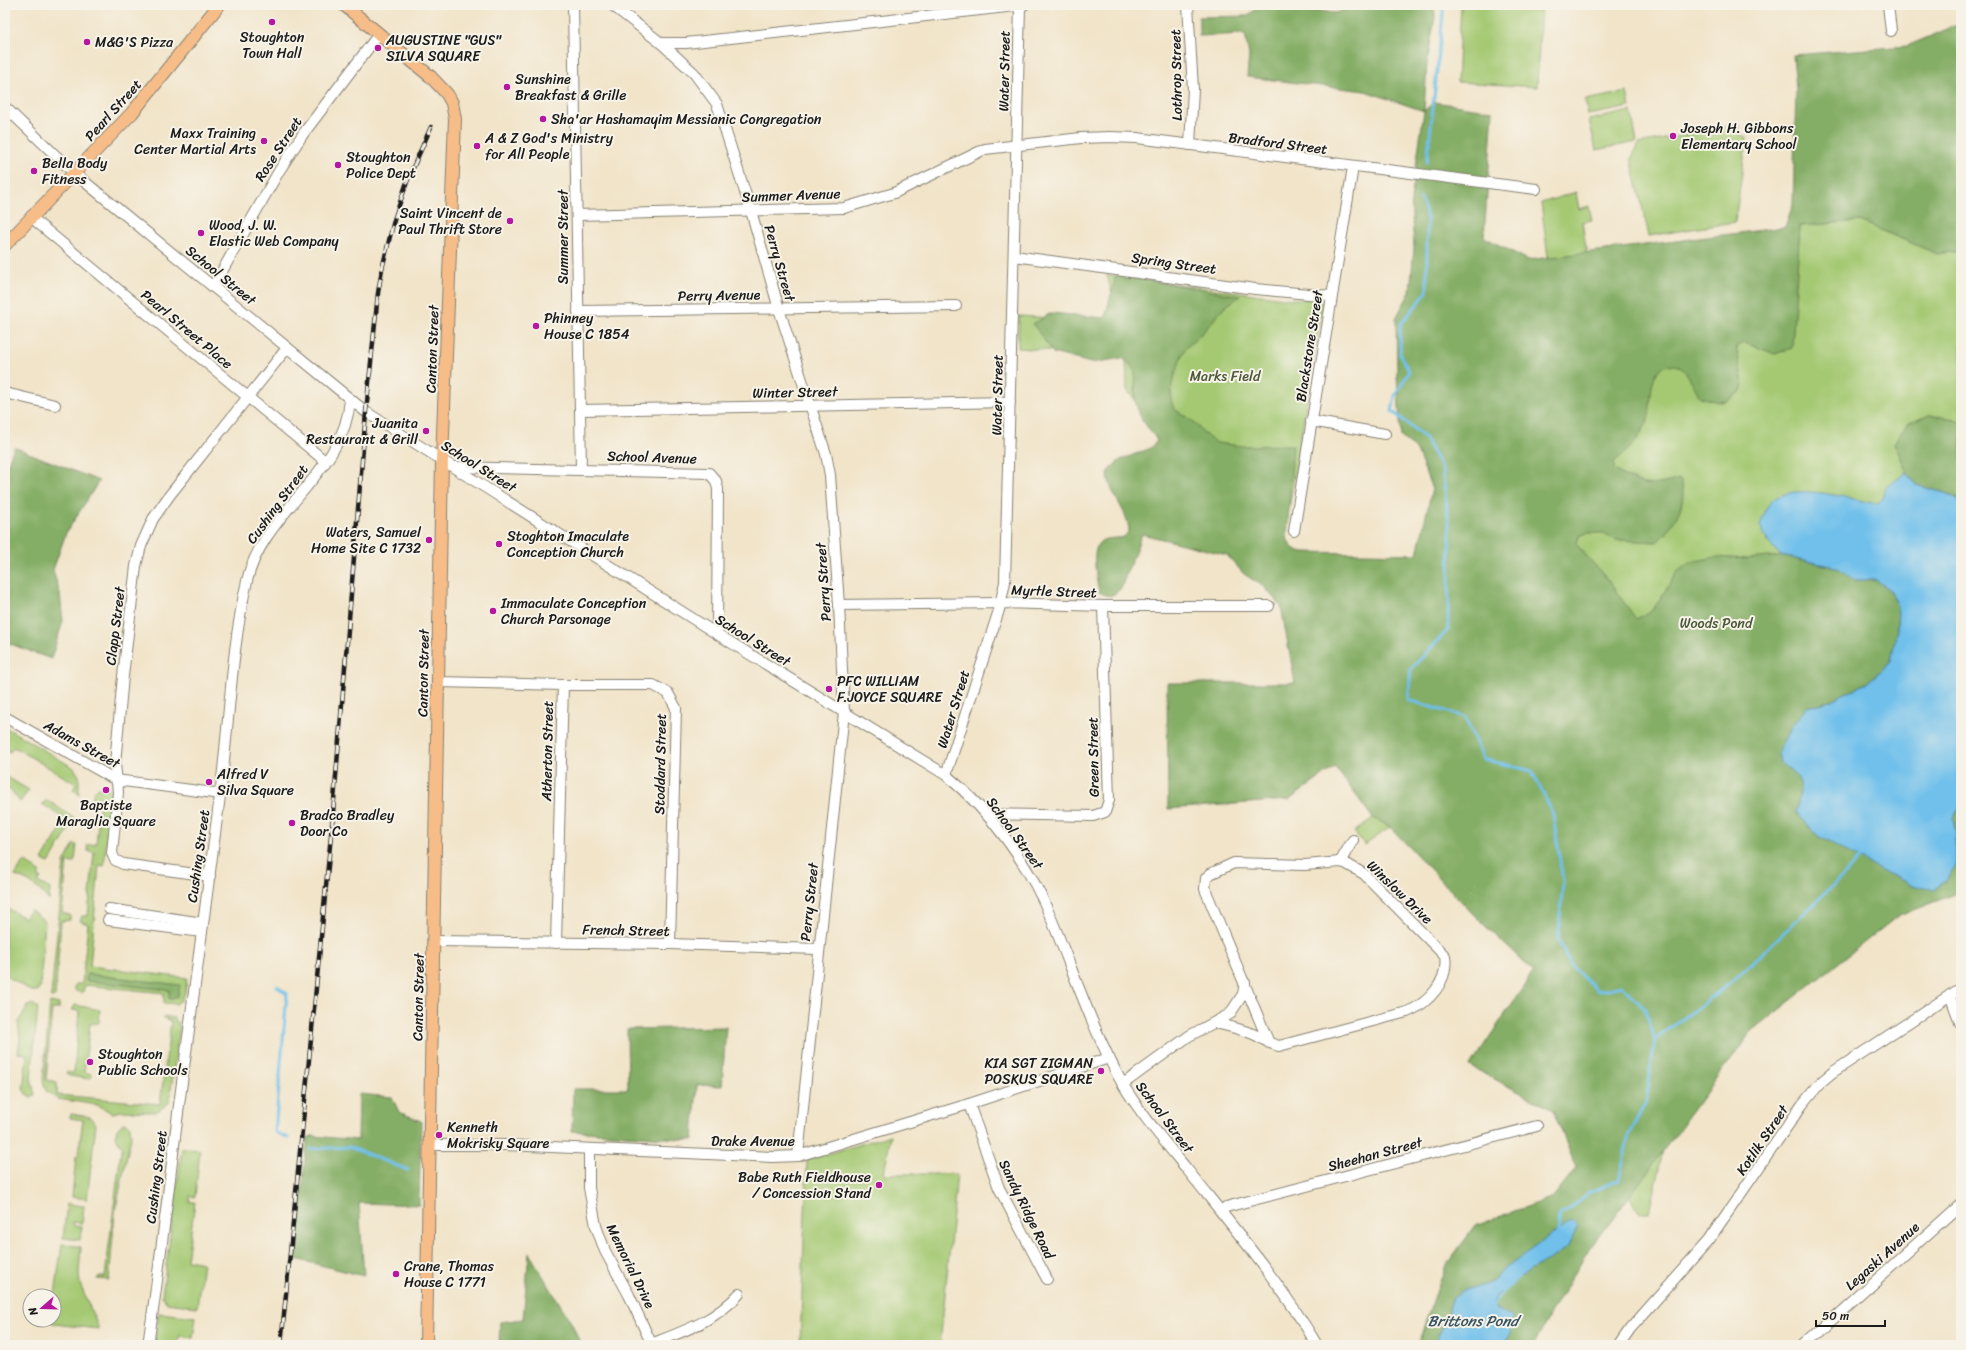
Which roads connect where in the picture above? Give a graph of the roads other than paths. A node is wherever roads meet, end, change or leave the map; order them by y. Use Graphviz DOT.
graph roads {
  1 [pos="219,5"];
  2 [pos="344,5"];
  3 [pos="573,5"];
  4 [pos="612,5"];
  5 [pos="1022,5"];
  6 [pos="1188,5"];
  7 [pos="1888,5"];
  8 [pos="1891,30"];
  9 [pos="379,34"];
  10 [pos="661,43"];
  11 [pos="5,107"];
  12 [pos="1016,145"];
  13 [pos="1190,145"];
  14 [pos="1353,167"];
  15 [pos="74,173"];
  16 [pos="1536,189"];
  17 [pos="751,211"];
  18 [pos="577,215"];
  19 [pos="31,216"];
  20 [pos="5,245"];
  21 [pos="1014,256"];
  22 [pos="213,287"];
  23 [pos="1332,296"];
  24 [pos="956,306"];
  25 [pos="779,309"];
  26 [pos="578,311"];
  27 [pos="287,348"];
  28 [pos="5,393"];
  29 [pos="248,397"];
  30 [pos="350,399"];
  31 [pos="1010,402"];
  32 [pos="56,405"];
  33 [pos="809,406"];
  34 [pos="580,410"];
  35 [pos="1311,421"];
  36 [pos="1385,434"];
  37 [pos="442,460"];
  38 [pos="326,461"];
  39 [pos="455,467"];
  40 [pos="581,469"];
  41 [pos="1294,531"];
  42 [pos="1001,603"];
  43 [pos="839,605"];
  44 [pos="1103,606"];
  45 [pos="1269,606"];
  46 [pos="716,634"];
  47 [pos="438,682"];
  48 [pos="563,685"];
  49 [pos="844,712"];
  50 [pos="5,717"];
  51 [pos="946,775"];
  52 [pos="116,780"];
  53 [pos="221,794"];
  54 [pos="986,814"];
  55 [pos="1353,840"];
  56 [pos="1340,862"];
  57 [pos="210,876"];
  58 [pos="109,909"];
  59 [pos="108,920"];
  60 [pos="203,927"];
  61 [pos="434,941"];
  62 [pos="556,943"];
  63 [pos="670,944"];
  64 [pos="818,949"];
  65 [pos="1245,983"];
  66 [pos="1961,988"];
  67 [pos="1950,995"];
  68 [pos="1215,1023"];
  69 [pos="1961,1025"];
  70 [pos="1269,1043"];
  71 [pos="1109,1058"];
  72 [pos="1123,1084"];
  73 [pos="969,1104"];
  74 [pos="1537,1126"];
  75 [pos="430,1145"];
  76 [pos="589,1150"];
  77 [pos="798,1156"];
  78 [pos="1961,1204"];
  79 [pos="1221,1212"];
  80 [pos="1047,1279"];
  81 [pos="739,1294"];
  82 [pos="652,1344"];
  83 [pos="148,1345"];
  84 [pos="426,1345"];
  85 [pos="1318,1345"];
  86 [pos="1619,1345"];
  87 [pos="1804,1345"];
  1 -- 15 [label="main road, Pearl Street"];
  2 -- 9 [label="main road, Canton Street"];
  3 -- 18 [label="street, Summer Street"];
  4 -- 10 [label="street, Perry Street"];
  5 -- 10 [label="street"];
  5 -- 12 [label="street, Water Street"];
  6 -- 13 [label="street, Lothrop Street"];
  7 -- 8 [label="street"];
  9 -- 22 [label="street, Rose Street"];
  9 -- 37 [label="main road, Canton Street"];
  10 -- 17 [label="street, Perry Street"];
  11 -- 15 [label="street, School Street"];
  12 -- 13 [label="street, Bradford Street"];
  12 -- 17 [label="street, Summer Avenue"];
  12 -- 21 [label="street, Water Street"];
  13 -- 14 [label="street, Bradford Street"];
  14 -- 16 [label="street, Bradford Street"];
  14 -- 23 [label="street, Blackstone Street"];
  15 -- 19 [label="main road, Pearl Street"];
  15 -- 22 [label="street, School Street"];
  17 -- 18 [label="street, Summer Avenue"];
  17 -- 25 [label="street, Perry Street"];
  18 -- 26 [label="street, Summer Street"];
  19 -- 20 [label="main road, Pearl Street"];
  19 -- 29 [label="street, Pearl Street Place"];
  21 -- 23 [label="street, Spring Street"];
  21 -- 31 [label="street, Water Street"];
  22 -- 27 [label="street, School Street"];
  23 -- 35 [label="street, Blackstone Street"];
  24 -- 25 [label="street, Perry Avenue"];
  25 -- 26 [label="street, Perry Avenue"];
  25 -- 33 [label="street, Perry Street"];
  26 -- 34 [label="street, Summer Street"];
  27 -- 29 [label="street, Clapp Street"];
  27 -- 30 [label="street, School Street"];
  28 -- 32 [label="street"];
  29 -- 38 [label="street, Pearl Street Place"];
  29 -- 52 [label="street, Clapp Street"];
  30 -- 37 [label="street, School Street"];
  30 -- 38 [label="street, Cushing Street"];
  31 -- 33 [label="street, Winter Street"];
  31 -- 42 [label="street, Water Street"];
  33 -- 34 [label="street, Winter Street"];
  33 -- 43 [label="street, Perry Street"];
  34 -- 40 [label="street, Summer Street"];
  35 -- 36 [label="street"];
  35 -- 41 [label="street, Blackstone Street"];
  37 -- 39 [label="street, School Street"];
  37 -- 47 [label="main road, Canton Street"];
  38 -- 53 [label="street, Cushing Street"];
  39 -- 40 [label="street, School Avenue"];
  39 -- 46 [label="street, School Street"];
  40 -- 46 [label="street, School Avenue"];
  42 -- 43 [label="street, Myrtle Street"];
  42 -- 44 [label="street, Myrtle Street"];
  42 -- 51 [label="street, Water Street"];
  43 -- 49 [label="street, Perry Street"];
  44 -- 45 [label="street, Myrtle Street"];
  44 -- 54 [label="street, Green Street"];
  46 -- 49 [label="street, School Street"];
  47 -- 48 [label="street, Atherton Street"];
  47 -- 61 [label="main road, Canton Street"];
  48 -- 62 [label="street, Atherton Street"];
  48 -- 63 [label="street, Stoddard Street"];
  49 -- 51 [label="street, School Street"];
  49 -- 64 [label="street, Perry Street"];
  50 -- 52 [label="street, Adams Street"];
  51 -- 54 [label="street, School Street"];
  52 -- 53 [label="street, Adams Street"];
  52 -- 57 [label="street, Clapp Street"];
  53 -- 57 [label="street, Cushing Street"];
  54 -- 71 [label="street, School Street"];
  55 -- 56 [label="street"];
  56 -- 65 [label="street, Winslow Drive"];
  56 -- 70 [label="street, Winslow Drive"];
  57 -- 60 [label="street, Cushing Street"];
  58 -- 60 [label="street"];
  59 -- 60 [label="street"];
  60 -- 83 [label="street, Cushing Street"];
  61 -- 62 [label="street, French Street"];
  61 -- 75 [label="main road, Canton Street"];
  62 -- 63 [label="street, French Street"];
  63 -- 64 [label="street, French Street"];
  64 -- 77 [label="street, Perry Street"];
  65 -- 68 [label="street"];
  65 -- 70 [label="street, Winslow Drive"];
  66 -- 67 [label="street, Kotlik Street"];
  67 -- 69 [label="street"];
  67 -- 86 [label="street, Kotlik Street"];
  68 -- 70 [label="street, Winslow Drive"];
  68 -- 72 [label="street"];
  71 -- 72 [label="street, School Street"];
  71 -- 73 [label="street, Drake Avenue"];
  72 -- 79 [label="street, School Street"];
  73 -- 77 [label="street, Drake Avenue"];
  73 -- 80 [label="street, Sandy Ridge Road"];
  74 -- 79 [label="street, Sheehan Street"];
  75 -- 76 [label="street, Drake Avenue"];
  75 -- 84 [label="main road, Canton Street"];
  76 -- 77 [label="street, Drake Avenue"];
  76 -- 82 [label="street, Memorial Drive"];
  78 -- 87 [label="street, Legaski Avenue"];
  79 -- 85 [label="street, School Street"];
  81 -- 82 [label="street"];
}
